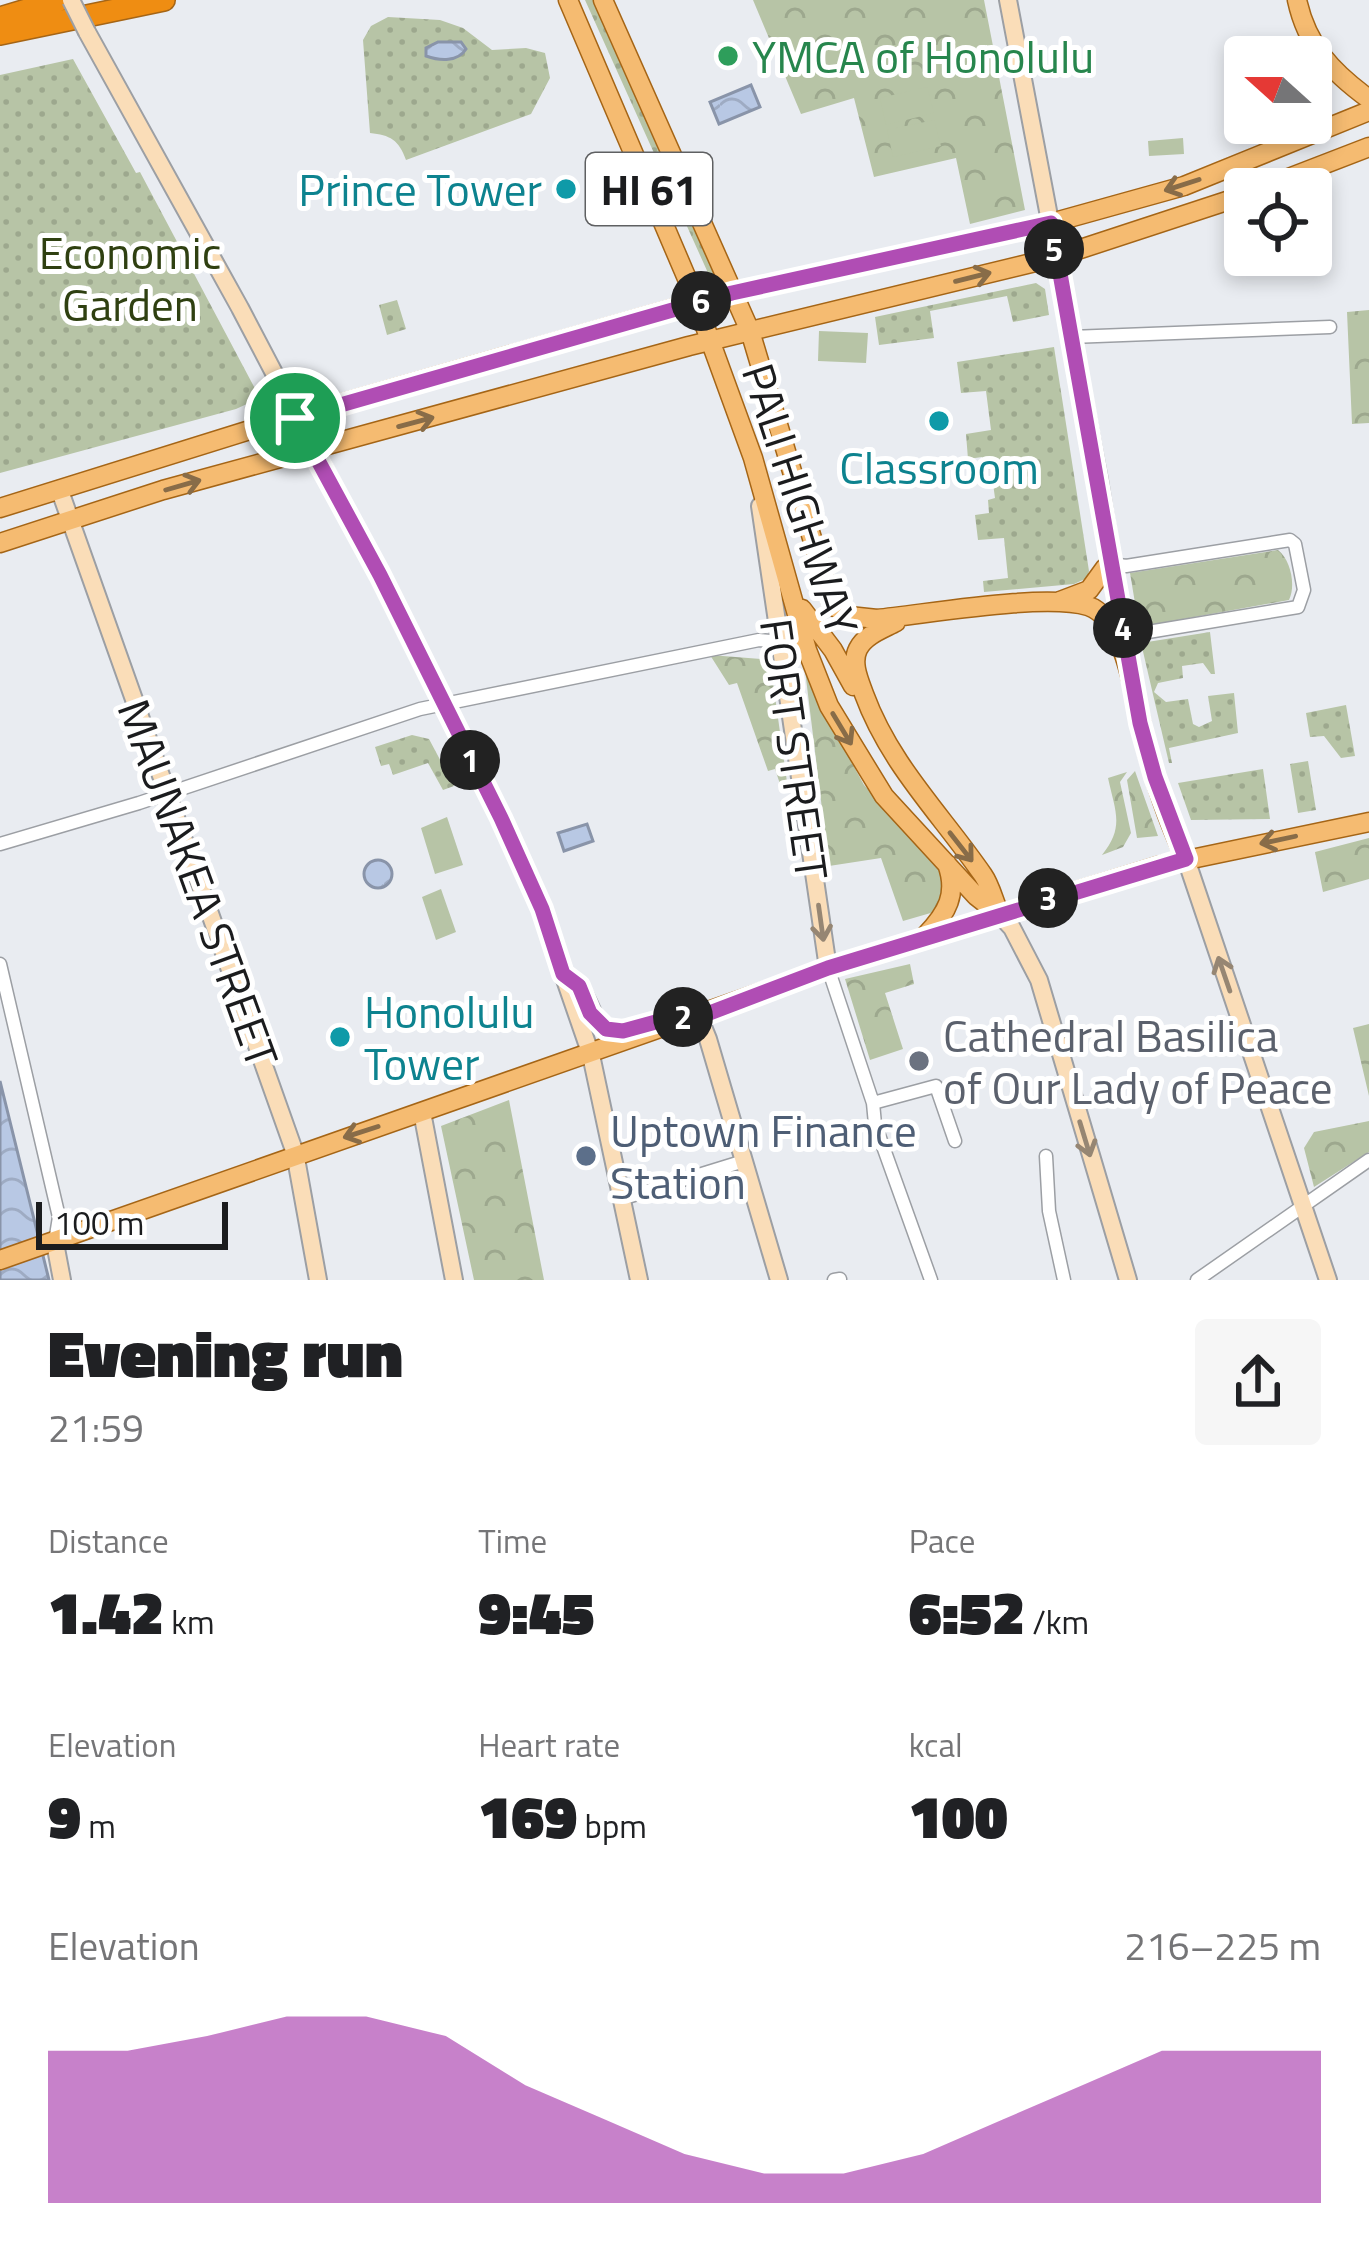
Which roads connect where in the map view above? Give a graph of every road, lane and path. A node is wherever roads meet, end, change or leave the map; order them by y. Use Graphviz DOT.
graph roads {
  1 [pos="59,0"];
  2 [pos="70,0"];
  3 [pos="164,0"];
  4 [pos="568,0"];
  5 [pos="603,0"];
  6 [pos="613,0"];
  7 [pos="1008,0"];
  8 [pos="1297,0"];
  9 [pos="0,17"];
  10 [pos="619,33"];
  11 [pos="0,34"];
  12 [pos="1369,99"];
  13 [pos="1369,111"];
  14 [pos="1369,147"];
  15 [pos="1340,160"];
  16 [pos="1369,162"];
  17 [pos="1318,168"];
  18 [pos="1224,201"];
  19 [pos="1051,223"];
  20 [pos="1055,257"];
  21 [pos="732,293"];
  22 [pos="696,302"];
  23 [pos="1330,327"];
  24 [pos="750,332"];
  25 [pos="1071,337"];
  26 [pos="709,341"];
  27 [pos="295,418"];
  28 [pos="314,449"];
  29 [pos="752,458"];
  30 [pos="60,491"];
  31 [pos="0,508"];
  32 [pos="72,522"];
  33 [pos="0,543"];
  34 [pos="1112,564"];
  35 [pos="795,600"];
  36 [pos="1060,601"];
  37 [pos="911,615"];
  38 [pos="1124,636"];
  39 [pos="779,641"];
  40 [pos="807,650"];
  41 [pos="1130,674"];
  42 [pos="445,706"];
  43 [pos="876,726"];
  44 [pos="167,793"];
  45 [pos="1369,822"];
  46 [pos="0,844"];
  47 [pos="1186,859"];
  48 [pos="946,860"];
  49 [pos="999,914"];
  50 [pos="923,938"];
  51 [pos="0,964"];
  52 [pos="828,968"];
  53 [pos="563,974"];
  54 [pos="699,1017"];
  55 [pos="591,1054"];
  56 [pos="873,1103"];
  57 [pos="422,1112"];
  58 [pos="955,1141"];
  59 [pos="295,1154"];
  60 [pos="1046,1156"];
  61 [pos="1369,1160"];
  62 [pos="744,1161"];
  63 [pos="621,1199"];
  64 [pos="1303,1204"];
  65 [pos="49,1245"];
  66 [pos="0,1260"];
  67 [pos="62,1280"];
  68 [pos="319,1280"];
  69 [pos="454,1280"];
  70 [pos="638,1280"];
  71 [pos="778,1280"];
  72 [pos="931,1280"];
  73 [pos="1064,1280"];
  74 [pos="1128,1280"];
  75 [pos="1197,1280"];
  76 [pos="1328,1280"];
  1 -- 9 [label="highway"];
  2 -- 27 [label="main road, bridge"];
  3 -- 11 [label="highway"];
  4 -- 22 [label="main road, PALI HIGHWAY / HI 61"];
  5 -- 10 [label="main road, PALI HIGHWAY / HI 61"];
  6 -- 10 [label="main road"];
  7 -- 19 [label="main road"];
  8 -- 12 [label="main road"];
  10 -- 21 [label="main road, PALI HIGHWAY / HI 61"];
  13 -- 19 [label="main road, one-way"];
  14 -- 15 [label="main road"];
  15 -- 16 [label="main road"];
  15 -- 17 [label="main road"];
  18 -- 20 [label="main road"];
  19 -- 20 [label="main road"];
  19 -- 21 [label="main road"];
  24 -- 20 [label="main road, one-way"];
  20 -- 25 [label="main road"];
  21 -- 22 [label="main road"];
  21 -- 24 [label="main road, PALI HIGHWAY / HI 61"];
  22 -- 26 [label="main road, PALI HIGHWAY / HI 61"];
  22 -- 27 [label="main road"];
  23 -- 25 [label="street"];
  24 -- 26 [label="main road"];
  24 -- 37 [label="main road, PALI HIGHWAY"];
  25 -- 34 [label="main road"];
  28 -- 26 [label="main road, one-way"];
  26 -- 29 [label="main road, PALI HIGHWAY"];
  27 -- 28 [label="main road"];
  27 -- 30 [label="main road"];
  32 -- 28 [label="main road, one-way"];
  28 -- 42 [label="main road"];
  29 -- 35 [label="main road, PALI HIGHWAY"];
  29 -- 39 [label="main road, FORT STREET"];
  30 -- 31 [label="main road"];
  30 -- 32 [label="main road, MAUNAKEA STREET"];
  32 -- 33 [label="main road"];
  32 -- 44 [label="main road, MAUNAKEA STREET"];
  34 -- 36 [label="main road"];
  34 -- 38 [label="main road"];
  34 -- 38 [label="street"];
  35 -- 40 [label="main road, PALI HIGHWAY"];
  35 -- 43 [label="main road"];
  36 -- 37 [label="main road, PALI HIGHWAY"];
  36 -- 41 [label="main road"];
  37 -- 43 [label="main road"];
  38 -- 41 [label="main road"];
  39 -- 40 [label="street"];
  39 -- 42 [label="street"];
  39 -- 52 [label="main road, FORT STREET, one-way"];
  40 -- 48 [label="main road, PALI HIGHWAY, one-way"];
  41 -- 47 [label="main road"];
  42 -- 44 [label="street"];
  42 -- 53 [label="main road"];
  43 -- 49 [label="main road, one-way"];
  44 -- 46 [label="street"];
  44 -- 59 [label="main road, MAUNAKEA STREET"];
  45 -- 47 [label="main road, one-way"];
  47 -- 49 [label="main road"];
  64 -- 47 [label="main road, one-way"];
  48 -- 49 [label="main road, PALI HIGHWAY"];
  48 -- 50 [label="main road"];
  49 -- 50 [label="main road"];
  49 -- 74 [label="main road, one-way"];
  50 -- 52 [label="main road"];
  51 -- 65 [label="street"];
  52 -- 54 [label="main road"];
  52 -- 56 [label="street"];
  53 -- 54 [label="main road"];
  53 -- 55 [label="main road"];
  54 -- 55 [label="main road"];
  54 -- 62 [label="main road"];
  55 -- 57 [label="main road"];
  55 -- 63 [label="main road"];
  56 -- 58 [label="street"];
  56 -- 72 [label="street"];
  57 -- 59 [label="main road, one-way"];
  57 -- 69 [label="main road"];
  59 -- 65 [label="main road"];
  59 -- 68 [label="main road, MAUNAKEA STREET"];
  60 -- 73 [label="street"];
  61 -- 64 [label="street"];
  62 -- 63 [label="street"];
  62 -- 71 [label="main road"];
  63 -- 70 [label="main road"];
  64 -- 75 [label="street"];
  64 -- 76 [label="main road"];
  65 -- 66 [label="main road"];
  65 -- 67 [label="main road"];
}
